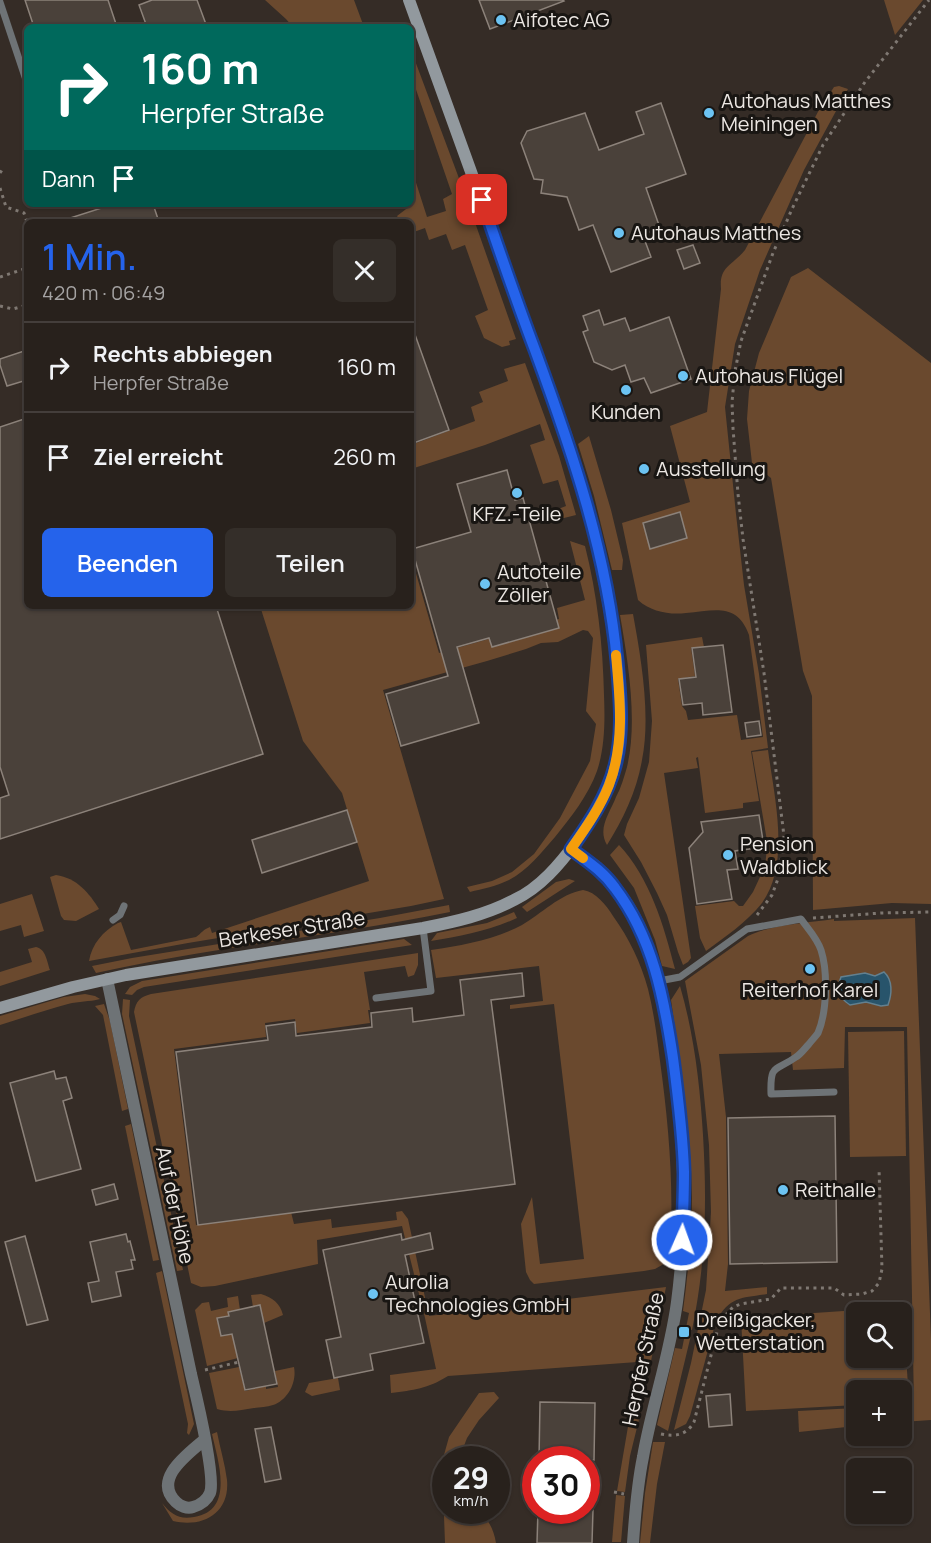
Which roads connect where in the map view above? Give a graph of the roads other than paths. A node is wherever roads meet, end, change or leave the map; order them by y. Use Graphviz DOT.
graph roads {
  1 [pos="409,0"];
  2 [pos="0,2"];
  3 [pos="24,74"];
  4 [pos="571,849"];
  5 [pos="123,906"];
  6 [pos="113,921"];
  7 [pos="423,928"];
  8 [pos="108,979"];
  9 [pos="659,981"];
  10 [pos="376,998"];
  11 [pos="0,1008"];
  12 [pos="834,1092"];
  13 [pos="204,1440"];
  14 [pos="633,1543"];
  1 -- 4 [label="main road"];
  2 -- 3 [label="lane"];
  4 -- 7 [label="main road, Berkeser Straße"];
  4 -- 9 [label="street, Herpfer Straße"];
  5 -- 6 [label="lane"];
  7 -- 8 [label="main road, Berkeser Straße"];
  7 -- 10 [label="lane"];
  8 -- 11 [label="main road, Berkeser Straße"];
  8 -- 13 [label="street, Auf der Höhe"];
  9 -- 12 [label="lane"];
  9 -- 14 [label="street, Herpfer Straße"];
  13 -- 13 [label="street, Auf der Höhe"];
}
